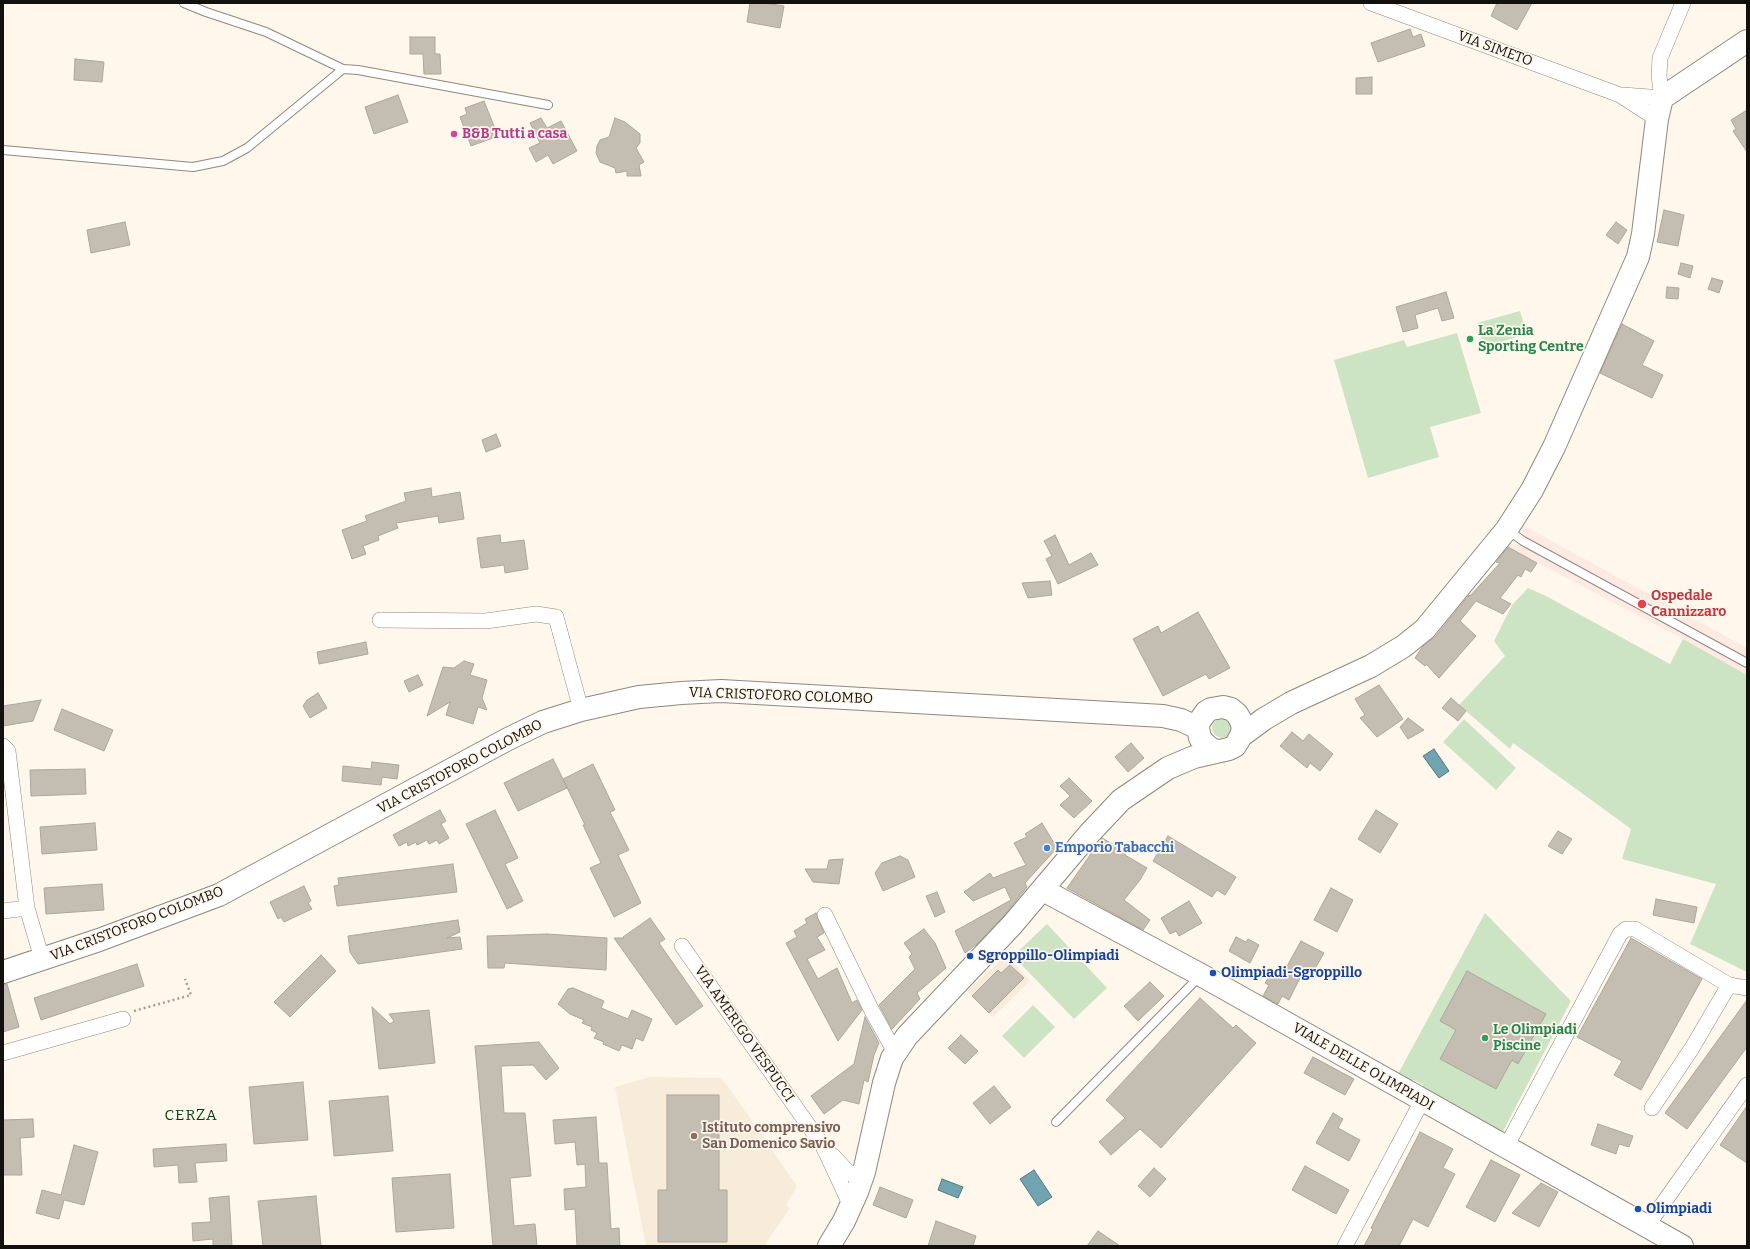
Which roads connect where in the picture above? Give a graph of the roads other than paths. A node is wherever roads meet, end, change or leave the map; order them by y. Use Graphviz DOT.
graph roads {
  1 [pos="184,3"];
  2 [pos="1371,3"];
  3 [pos="1684,3"];
  4 [pos="1747,41"];
  5 [pos="343,69"];
  6 [pos="1620,95"];
  7 [pos="1662,98"];
  8 [pos="548,105"];
  9 [pos="1657,119"];
  10 [pos="3,150"];
  11 [pos="1507,529"];
  12 [pos="380,620"];
  13 [pos="1747,663"];
  14 [pos="1291,703"];
  15 [pos="1220,707"];
  16 [pos="581,710"];
  17 [pos="1163,716"];
  18 [pos="1198,729"];
  19 [pos="1241,736"];
  20 [pos="3,746"];
  21 [pos="1218,751"];
  22 [pos="1168,768"];
  23 [pos="8,796"];
  24 [pos="1043,890"];
  25 [pos="27,908"];
  26 [pos="3,911"];
  27 [pos="825,915"];
  28 [pos="682,946"];
  29 [pos="42,959"];
  30 [pos="3,972"];
  31 [pos="1201,975"];
  32 [pos="1729,985"];
  33 [pos="1747,988"];
  34 [pos="122,1019"];
  35 [pos="896,1052"];
  36 [pos="3,1053"];
  37 [pos="1747,1085"];
  38 [pos="1422,1101"];
  39 [pos="1652,1108"];
  40 [pos="1056,1122"];
  41 [pos="823,1146"];
  42 [pos="1506,1147"];
  43 [pos="864,1172"];
  44 [pos="851,1206"];
  45 [pos="1647,1226"];
  46 [pos="830,1246"];
  47 [pos="1345,1246"];
  48 [pos="1682,1246"];
  1 -- 5 [label="lane"];
  2 -- 6 [label="street, VIA SIMETO"];
  3 -- 7 [label="street"];
  4 -- 7 [label="street"];
  5 -- 8 [label="lane"];
  5 -- 10 [label="lane"];
  6 -- 7 [label="street"];
  6 -- 9 [label="street"];
  7 -- 9 [label="street"];
  9 -- 11 [label="street"];
  11 -- 13 [label="lane"];
  11 -- 14 [label="street"];
  12 -- 16 [label="street"];
  14 -- 15 [label="street"];
  14 -- 19 [label="street"];
  15 -- 17 [label="street"];
  15 -- 18 [label="street"];
  15 -- 19 [label="street"];
  16 -- 17 [label="street, VIA CRISTOFORO COLOMBO"];
  16 -- 29 [label="street, VIA CRISTOFORO COLOMBO"];
  17 -- 18 [label="street"];
  18 -- 21 [label="street"];
  18 -- 22 [label="street"];
  19 -- 21 [label="street"];
  20 -- 23 [label="street"];
  21 -- 22 [label="street"];
  22 -- 24 [label="street"];
  23 -- 25 [label="street"];
  24 -- 31 [label="street, VIALE DELLE OLIMPIADI"];
  24 -- 35 [label="street"];
  25 -- 26 [label="street"];
  25 -- 29 [label="street"];
  27 -- 35 [label="street"];
  28 -- 41 [label="street, VIA AMERIGO VESPUCCI"];
  29 -- 30 [label="street, VIA CRISTOFORO COLOMBO"];
  31 -- 38 [label="street, VIALE DELLE OLIMPIADI"];
  31 -- 40 [label="lane"];
  32 -- 33 [label="street"];
  32 -- 39 [label="street"];
  32 -- 42 [label="street"];
  34 -- 36 [label="street"];
  35 -- 43 [label="street"];
  37 -- 45 [label="street"];
  38 -- 42 [label="street, VIALE DELLE OLIMPIADI"];
  38 -- 47 [label="street"];
  41 -- 43 [label="street"];
  41 -- 44 [label="street, VIA AMERIGO VESPUCCI"];
  42 -- 45 [label="street, VIALE DELLE OLIMPIADI"];
  43 -- 44 [label="street"];
  44 -- 46 [label="street"];
  45 -- 48 [label="street, VIALE DELLE OLIMPIADI"];
}
